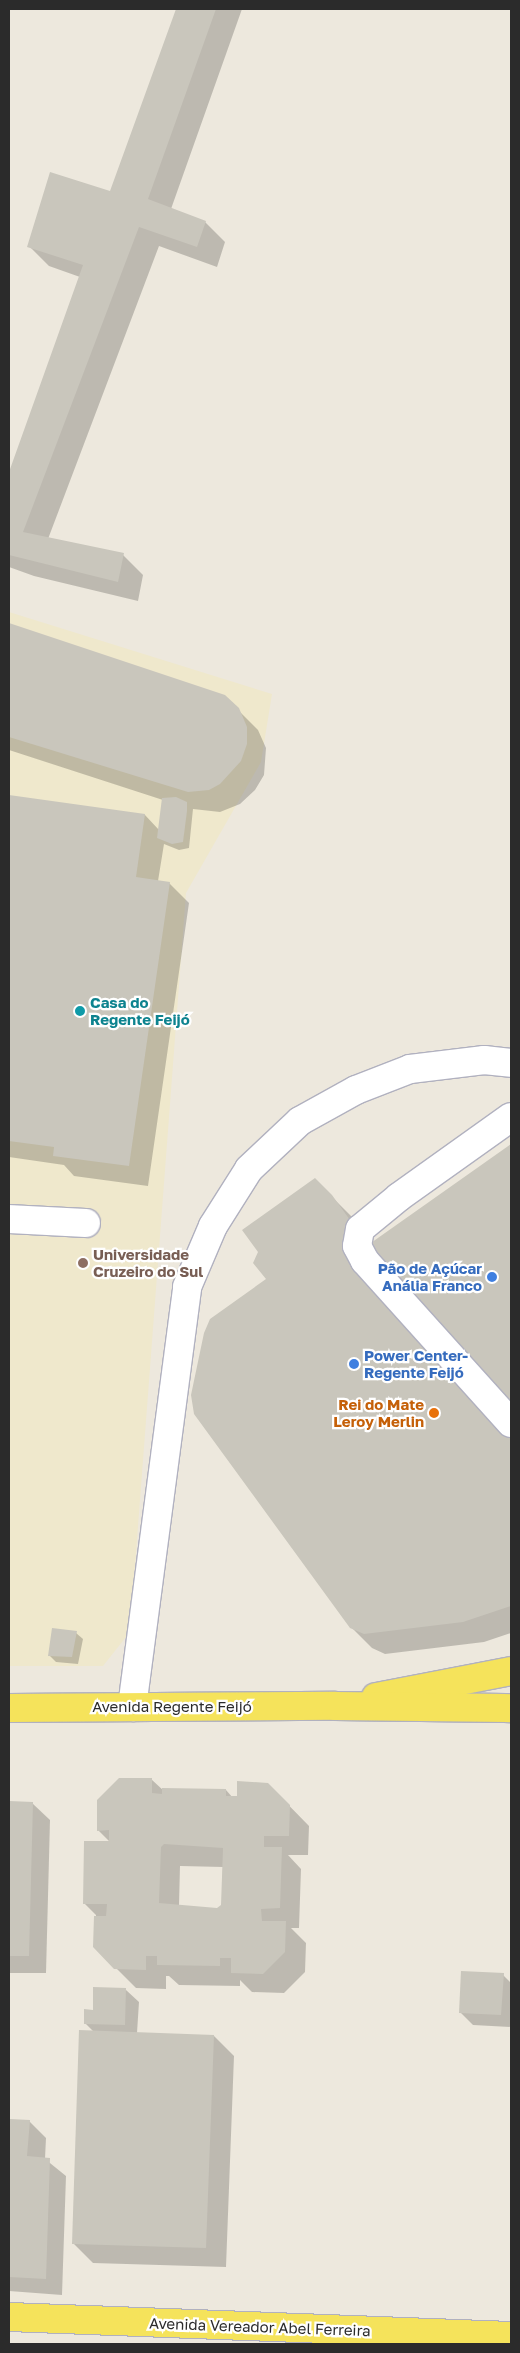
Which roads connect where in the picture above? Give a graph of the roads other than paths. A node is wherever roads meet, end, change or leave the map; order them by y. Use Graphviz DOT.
graph roads {
  1 [pos="511,1063"];
  2 [pos="511,1117"];
  3 [pos="9,1219"];
  4 [pos="86,1223"];
  5 [pos="511,1423"];
  6 [pos="511,1671"];
  7 [pos="336,1706"];
  8 [pos="132,1707"];
  9 [pos="9,1708"];
  10 [pos="511,1708"];
  11 [pos="9,2316"];
  12 [pos="511,2336"];
  1 -- 8 [label="lane"];
  2 -- 5 [label="lane"];
  3 -- 4 [label="lane"];
  6 -- 7 [label="main road, Avenida Regente Feijó"];
  7 -- 8 [label="main road, Avenida Regente Feijó"];
  7 -- 10 [label="main road, Avenida Regente Feijó"];
  8 -- 9 [label="main road, Avenida Regente Feijó"];
  11 -- 12 [label="main road, Avenida Vereador Abel Ferreira"];
}
